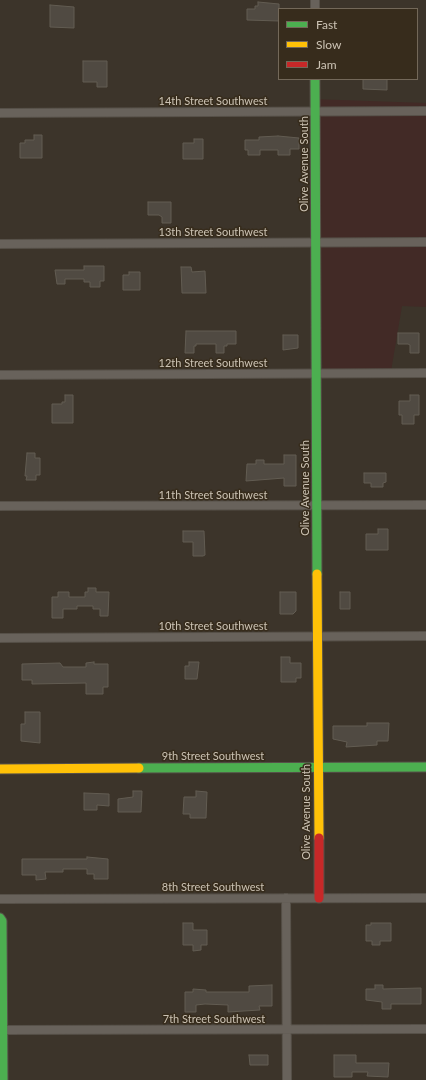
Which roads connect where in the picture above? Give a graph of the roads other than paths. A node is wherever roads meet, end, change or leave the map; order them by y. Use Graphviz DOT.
graph roads {
  1 [pos="315,80"];
  2 [pos="316,112"];
  3 [pos="426,112"];
  4 [pos="0,113"];
  5 [pos="426,242"];
  6 [pos="316,243"];
  7 [pos="0,244"];
  8 [pos="426,373"];
  9 [pos="316,374"];
  10 [pos="0,375"];
  11 [pos="426,505"];
  12 [pos="0,506"];
  13 [pos="317,506"];
  14 [pos="317,636"];
  15 [pos="426,636"];
  16 [pos="0,638"];
  17 [pos="426,767"];
  18 [pos="318,768"];
  19 [pos="0,769"];
  20 [pos="286,898"];
  21 [pos="319,898"];
  22 [pos="426,898"];
  23 [pos="0,899"];
  24 [pos="0,918"];
  25 [pos="286,1029"];
  26 [pos="426,1029"];
  27 [pos="2,1030"];
  28 [pos="3,1080"];
  29 [pos="286,1080"];
  1 -- 2 [label="street, Olive Avenue South"];
  2 -- 3 [label="street, 14th Street Southwest"];
  2 -- 4 [label="street, 14th Street Southwest"];
  2 -- 6 [label="street, Olive Avenue South"];
  5 -- 6 [label="street, 13th Street Southwest"];
  6 -- 7 [label="street, 13th Street Southwest"];
  6 -- 9 [label="street, Olive Avenue South"];
  8 -- 9 [label="street, 12th Street Southwest"];
  9 -- 10 [label="street, 12th Street Southwest"];
  9 -- 13 [label="street, Olive Avenue South"];
  11 -- 13 [label="street, 11th Street Southwest"];
  12 -- 13 [label="street, 11th Street Southwest"];
  13 -- 14 [label="street, Olive Avenue South"];
  14 -- 15 [label="street, 10th Street Southwest"];
  14 -- 16 [label="street, 10th Street Southwest"];
  14 -- 18 [label="street, Olive Avenue South"];
  17 -- 18 [label="street, 9th Street Southwest"];
  18 -- 19 [label="street, 9th Street Southwest"];
  18 -- 21 [label="street, Olive Avenue South"];
  20 -- 21 [label="street, 8th Street Southwest"];
  20 -- 23 [label="street, 8th Street Southwest"];
  20 -- 25 [label="street"];
  21 -- 22 [label="street, 8th Street Southwest"];
  24 -- 27 [label="street"];
  25 -- 26 [label="street, 7th Street Southwest"];
  25 -- 27 [label="street, 7th Street Southwest"];
  25 -- 29 [label="street"];
  27 -- 28 [label="street"];
}
